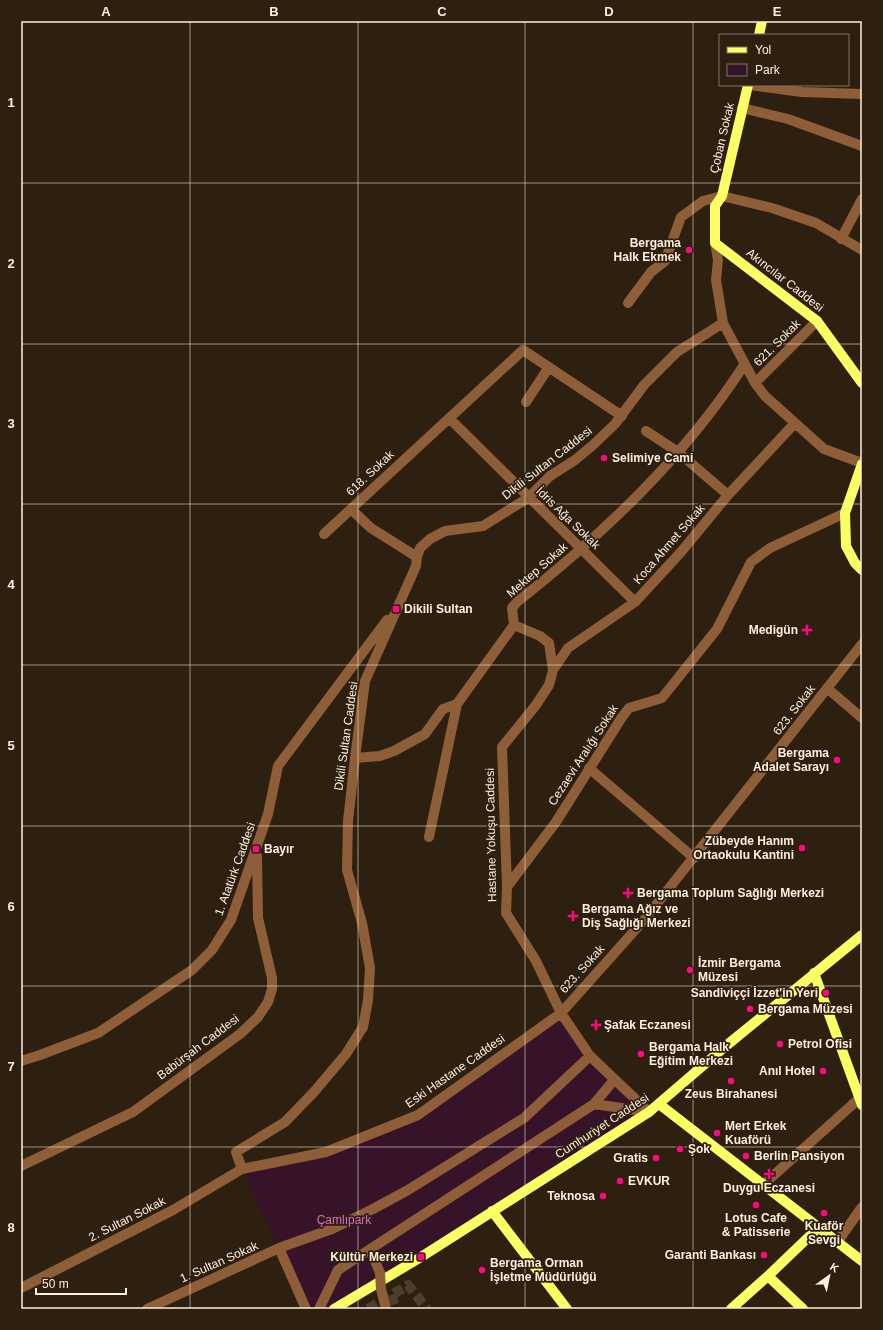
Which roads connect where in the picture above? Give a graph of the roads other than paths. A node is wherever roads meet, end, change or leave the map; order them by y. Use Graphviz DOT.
graph roads {
  1 [pos="762,21"];
  2 [pos="759,34"];
  3 [pos="749,86"];
  4 [pos="757,86"];
  5 [pos="862,94"];
  6 [pos="742,108"];
  7 [pos="862,146"];
  8 [pos="722,196"];
  9 [pos="862,199"];
  10 [pos="842,239"];
  11 [pos="715,243"];
  12 [pos="862,250"];
  13 [pos="628,304"];
  14 [pos="817,322"];
  15 [pos="723,323"];
  16 [pos="744,365"];
  17 [pos="549,367"];
  18 [pos="755,383"];
  19 [pos="862,383"];
  20 [pos="526,402"];
  21 [pos="622,416"];
  22 [pos="449,418"];
  23 [pos="795,423"];
  24 [pos="646,431"];
  25 [pos="678,452"];
  26 [pos="862,464"];
  27 [pos="728,495"];
  28 [pos="528,498"];
  29 [pos="351,508"];
  30 [pos="845,513"];
  31 [pos="324,534"];
  32 [pos="582,549"];
  33 [pos="417,557"];
  34 [pos="862,570"];
  35 [pos="635,602"];
  36 [pos="396,609"];
  37 [pos="514,625"];
  38 [pos="862,644"];
  39 [pos="553,670"];
  40 [pos="827,688"];
  41 [pos="457,704"];
  42 [pos="862,718"];
  43 [pos="355,758"];
  44 [pos="589,768"];
  45 [pos="429,837"];
  46 [pos="256,849"];
  47 [pos="694,858"];
  48 [pos="507,887"];
  49 [pos="862,935"];
  50 [pos="814,973"];
  51 [pos="561,1012"];
  52 [pos="590,1056"];
  53 [pos="21,1061"];
  54 [pos="614,1080"];
  55 [pos="551,1083"];
  56 [pos="861,1099"];
  57 [pos="594,1104"];
  58 [pos="659,1104"];
  59 [pos="649,1112"];
  60 [pos="524,1118"];
  61 [pos="21,1166"];
  62 [pos="242,1169"];
  63 [pos="764,1184"];
  64 [pos="862,1207"];
  65 [pos="492,1211"];
  66 [pos="819,1227"];
  67 [pos="838,1241"];
  68 [pos="279,1248"];
  69 [pos="371,1251"];
  70 [pos="862,1261"];
  71 [pos="768,1276"];
  72 [pos="21,1288"];
  73 [pos="147,1309"];
  74 [pos="306,1309"];
  75 [pos="319,1309"];
  76 [pos="334,1309"];
  77 [pos="386,1309"];
  78 [pos="567,1309"];
  79 [pos="731,1309"];
  80 [pos="803,1309"];
  1 -- 2 [label="main road"];
  3 -- 6 [label="main road, Çoban Sokak"];
  4 -- 5 [label="street"];
  6 -- 7 [label="street"];
  6 -- 8 [label="main road, Çoban Sokak"];
  8 -- 10 [label="street"];
  8 -- 11 [label="main road"];
  8 -- 13 [label="street"];
  9 -- 10 [label="street"];
  10 -- 12 [label="street"];
  11 -- 14 [label="main road, Akıncılar Caddesi"];
  11 -- 15 [label="street"];
  14 -- 18 [label="street, 621. Sokak"];
  14 -- 19 [label="main road, Akıncılar Caddesi"];
  15 -- 16 [label="street"];
  15 -- 21 [label="street, Dikili Sultan Caddesi"];
  16 -- 18 [label="street"];
  16 -- 25 [label="street, Mektep Sokak"];
  17 -- 20 [label="street"];
  17 -- 21 [label="street"];
  17 -- 22 [label="street, 618. Sokak"];
  18 -- 23 [label="street"];
  21 -- 28 [label="street, Dikili Sultan Caddesi"];
  22 -- 28 [label="street, İdris Ağa Sokak"];
  22 -- 29 [label="street, 618. Sokak"];
  23 -- 26 [label="street"];
  23 -- 27 [label="street, Koca Ahmet Sokak"];
  24 -- 25 [label="street"];
  25 -- 27 [label="street"];
  25 -- 32 [label="street, Mektep Sokak"];
  26 -- 30 [label="main road"];
  27 -- 35 [label="street, Koca Ahmet Sokak"];
  28 -- 32 [label="street, İdris Ağa Sokak"];
  28 -- 33 [label="street, Dikili Sultan Caddesi"];
  29 -- 31 [label="street"];
  29 -- 33 [label="street, 618. Sokak"];
  30 -- 34 [label="main road"];
  30 -- 44 [label="street, Cezaevi Aralığı Sokak"];
  32 -- 35 [label="street, İdris Ağa Sokak"];
  32 -- 37 [label="street, Mektep Sokak"];
  33 -- 36 [label="street, Dikili Sultan Caddesi"];
  35 -- 39 [label="street, Koca Ahmet Sokak"];
  36 -- 43 [label="street, Dikili Sultan Caddesi"];
  36 -- 46 [label="street, 1. Atatürk Caddesi"];
  37 -- 39 [label="street"];
  37 -- 41 [label="street"];
  38 -- 40 [label="street, 623. Sokak"];
  39 -- 48 [label="street, Hastane Yokuşu Caddesi"];
  40 -- 42 [label="street"];
  40 -- 47 [label="street, 623. Sokak"];
  41 -- 43 [label="street"];
  41 -- 45 [label="street"];
  43 -- 62 [label="street, Dikili Sultan Caddesi"];
  44 -- 47 [label="street"];
  44 -- 48 [label="street, Cezaevi Aralığı Sokak"];
  46 -- 53 [label="street, 1. Atatürk Caddesi"];
  46 -- 61 [label="street, Babürşah Caddesi"];
  47 -- 51 [label="street, 623. Sokak"];
  48 -- 51 [label="street, Hastane Yokuşu Caddesi"];
  49 -- 50 [label="main road, Cumhuriyet Caddesi"];
  50 -- 56 [label="main road"];
  50 -- 58 [label="main road, Cumhuriyet Caddesi"];
  51 -- 52 [label="street, Hastane Yokuşu Caddesi"];
  51 -- 62 [label="street, Eski Hastane Caddesi"];
  52 -- 54 [label="street, Hastane Yokuşu Caddesi"];
  52 -- 60 [label="street"];
  54 -- 57 [label="street"];
  54 -- 59 [label="street, Hastane Yokuşu Caddesi"];
  55 -- 60 [label="street"];
  56 -- 63 [label="street"];
  57 -- 59 [label="street"];
  57 -- 69 [label="street"];
  58 -- 59 [label="main road, Cumhuriyet Caddesi"];
  58 -- 63 [label="main road"];
  59 -- 65 [label="main road, Cumhuriyet Caddesi"];
  60 -- 68 [label="street, 1. Sultan Sokak"];
  62 -- 72 [label="street, 2. Sultan Sokak"];
  63 -- 66 [label="main road"];
  64 -- 67 [label="street"];
  65 -- 76 [label="main road, Cumhuriyet Caddesi"];
  65 -- 78 [label="main road"];
  66 -- 67 [label="main road"];
  66 -- 71 [label="main road"];
  67 -- 70 [label="main road"];
  68 -- 73 [label="street, 1. Sultan Sokak"];
  68 -- 74 [label="street"];
  69 -- 75 [label="street"];
  69 -- 77 [label="street, bridge"];
  71 -- 79 [label="main road"];
  71 -- 80 [label="main road"];
}
